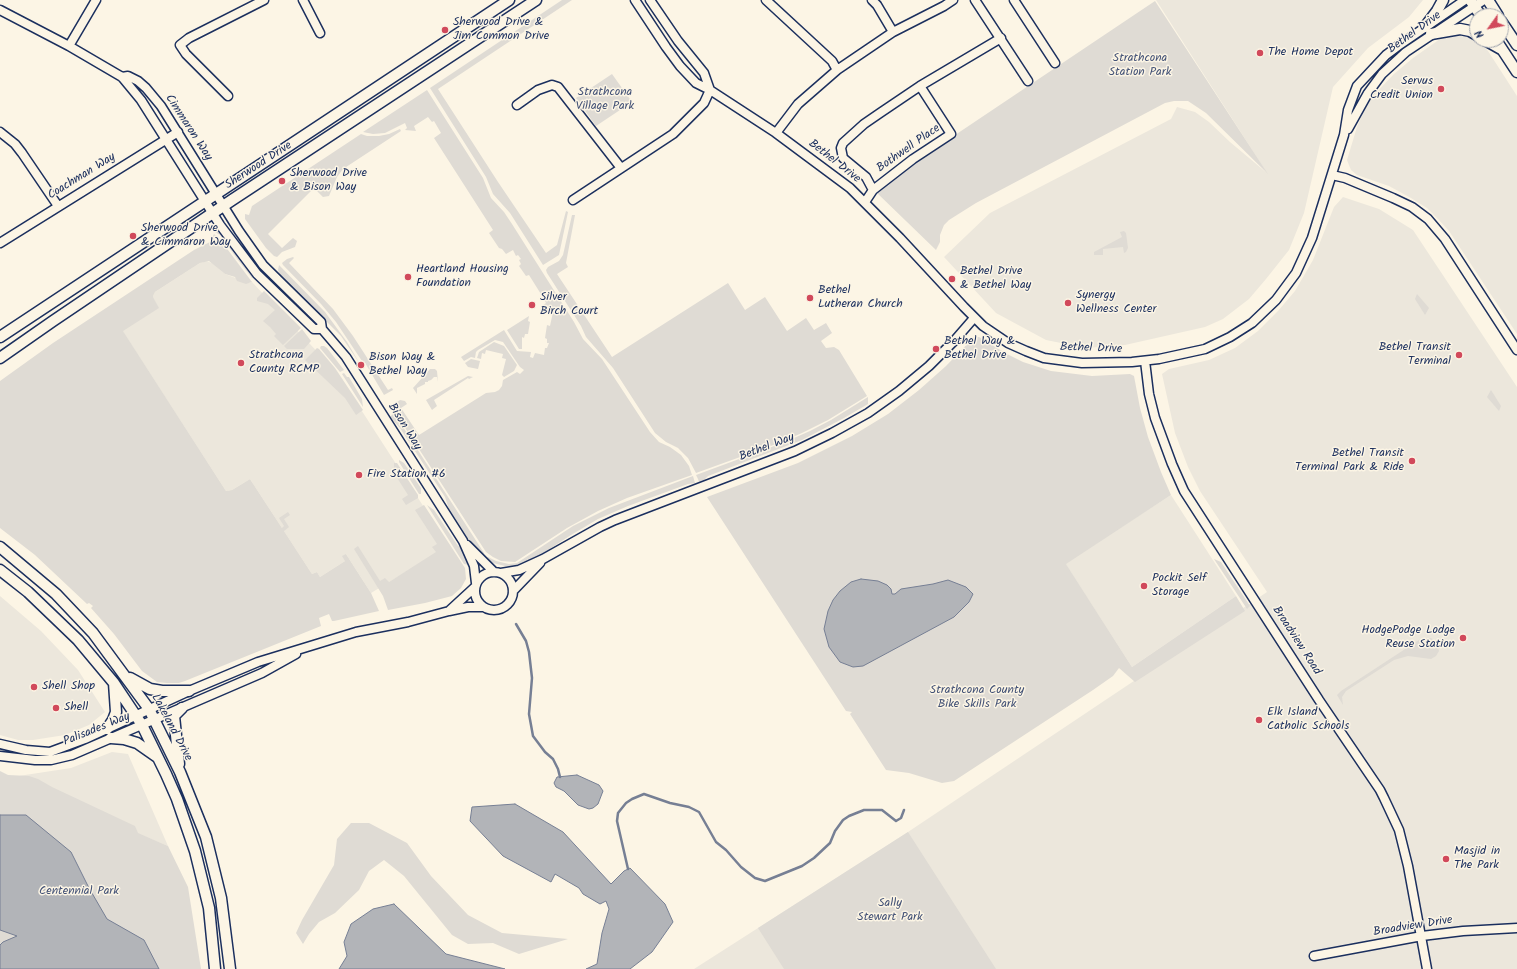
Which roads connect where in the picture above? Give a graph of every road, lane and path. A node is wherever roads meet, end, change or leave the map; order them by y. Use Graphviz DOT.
graph roads {
  1 [pos="96,0"];
  2 [pos="264,0"];
  3 [pos="303,0"];
  4 [pos="509,0"];
  5 [pos="536,0"];
  6 [pos="635,0"];
  7 [pos="650,0"];
  8 [pos="766,0"];
  9 [pos="872,0"];
  10 [pos="952,0"];
  11 [pos="975,0"];
  12 [pos="1014,0"];
  13 [pos="1443,0"];
  14 [pos="1465,0"];
  15 [pos="1484,0"];
  16 [pos="1472,3"];
  17 [pos="0,10"];
  18 [pos="1428,30"];
  19 [pos="1469,31"];
  20 [pos="893,32"];
  21 [pos="1509,32"];
  22 [pos="320,33"];
  23 [pos="1001,38"];
  24 [pos="1517,45"];
  25 [pos="69,46"];
  26 [pos="1502,49"];
  27 [pos="1054,63"];
  28 [pos="837,70"];
  29 [pos="1517,72"];
  30 [pos="122,77"];
  31 [pos="1028,81"];
  32 [pos="920,86"];
  33 [pos="710,90"];
  34 [pos="228,96"];
  35 [pos="517,105"];
  36 [pos="0,132"];
  37 [pos="178,132"];
  38 [pos="776,133"];
  39 [pos="1344,135"];
  40 [pos="166,140"];
  41 [pos="621,168"];
  42 [pos="1332,175"];
  43 [pos="873,190"];
  44 [pos="216,194"];
  45 [pos="573,200"];
  46 [pos="205,202"];
  47 [pos="865,202"];
  48 [pos="58,206"];
  49 [pos="223,206"];
  50 [pos="212,213"];
  51 [pos="0,243"];
  52 [pos="974,318"];
  53 [pos="322,329"];
  54 [pos="0,337"];
  55 [pos="1517,350"];
  56 [pos="0,358"];
  57 [pos="1145,361"];
  58 [pos="463,541"];
  59 [pos="0,547"];
  60 [pos="543,559"];
  61 [pos="0,570"];
  62 [pos="498,573"];
  63 [pos="476,585"];
  64 [pos="513,591"];
  65 [pos="484,607"];
  66 [pos="449,610"];
  67 [pos="310,646"];
  68 [pos="125,675"];
  69 [pos="114,683"];
  70 [pos="189,691"];
  71 [pos="182,708"];
  72 [pos="149,709"];
  73 [pos="136,715"];
  74 [pos="154,720"];
  75 [pos="142,725"];
  76 [pos="107,729"];
  77 [pos="111,738"];
  78 [pos="0,744"];
  79 [pos="0,756"];
  80 [pos="159,759"];
  81 [pos="180,772"];
  82 [pos="1517,928"];
  83 [pos="1422,936"];
  84 [pos="1314,956"];
  85 [pos="215,969"];
  86 [pos="230,969"];
  87 [pos="1427,969"];
  1 -- 25 [label="street"];
  2 -- 34 [label="street"];
  3 -- 22 [label="street"];
  4 -- 44 [label="main road, Sherwood Drive"];
  5 -- 49 [label="main road, Sherwood Drive"];
  6 -- 33 [label="street, Bethel Drive"];
  7 -- 33 [label="street"];
  8 -- 28 [label="street"];
  9 -- 20 [label="street"];
  10 -- 20 [label="street"];
  11 -- 23 [label="street"];
  12 -- 27 [label="street"];
  13 -- 18 [label="main road"];
  14 -- 18 [label="street, Bethel Drive"];
  15 -- 16 [label="street, Bethel Drive"];
  16 -- 18 [label="street, Bethel Drive"];
  17 -- 25 [label="street, Cimmaron Way"];
  18 -- 19 [label="main road"];
  18 -- 39 [label="street, Bethel Drive"];
  18 -- 39 [label="street, Bethel Drive"];
  20 -- 28 [label="street"];
  21 -- 24 [label="main road"];
  23 -- 31 [label="street"];
  23 -- 32 [label="street, Bothwell Place"];
  25 -- 30 [label="street, Cimmaron Way"];
  26 -- 29 [label="main road"];
  28 -- 38 [label="street"];
  30 -- 37 [label="street, Cimmaron Way"];
  30 -- 40 [label="street, Cimmaron Way"];
  32 -- 43 [label="street, Bothwell Place"];
  32 -- 43 [label="street, Bothwell Place"];
  33 -- 38 [label="street, Bethel Drive"];
  33 -- 41 [label="street"];
  35 -- 41 [label="street"];
  36 -- 48 [label="street"];
  37 -- 40 [label="street, Coachman Way"];
  37 -- 44 [label="street, Cimmaron Way"];
  38 -- 47 [label="street, Bethel Drive"];
  39 -- 42 [label="street, Bethel Drive"];
  40 -- 46 [label="street, Cimmaron Way"];
  40 -- 48 [label="street, Coachman Way"];
  41 -- 45 [label="street"];
  42 -- 55 [label="street"];
  42 -- 57 [label="street, Bethel Drive"];
  43 -- 47 [label="street, Bothwell Place"];
  44 -- 46 [label="main road, Sherwood Drive"];
  44 -- 49 [label="street, Cimmaron Way"];
  46 -- 50 [label="street, Cimmaron Way"];
  46 -- 54 [label="main road, Sherwood Drive"];
  47 -- 52 [label="street, Bethel Drive"];
  48 -- 51 [label="street, Coachman Way"];
  49 -- 50 [label="main road, Sherwood Drive"];
  49 -- 53 [label="street, Bison Way"];
  50 -- 53 [label="street, Bison Way"];
  50 -- 56 [label="main road, Sherwood Drive"];
  52 -- 57 [label="street, Bethel Drive"];
  52 -- 60 [label="street, Bethel Way"];
  53 -- 58 [label="street, Bison Way"];
  57 -- 83 [label="street, Broadview Road"];
  58 -- 62 [label="street, Bison Way"];
  58 -- 63 [label="street, Bison Way"];
  59 -- 68 [label="main road, Lakeland Drive"];
  60 -- 62 [label="street, Bethel Way"];
  60 -- 64 [label="street, Bethel Way"];
  61 -- 69 [label="main road, Lakeland Drive"];
  62 -- 63 [label="street"];
  62 -- 64 [label="street"];
  63 -- 65 [label="street"];
  63 -- 66 [label="street"];
  64 -- 65 [label="street"];
  65 -- 66 [label="street"];
  66 -- 67 [label="street"];
  67 -- 70 [label="street, Palisades Way"];
  67 -- 71 [label="street, Palisades Way"];
  68 -- 70 [label="main road"];
  68 -- 72 [label="main road, Lakeland Drive"];
  69 -- 73 [label="main road, Lakeland Drive"];
  69 -- 76 [label="main road"];
  70 -- 72 [label="street, Palisades Way"];
  71 -- 74 [label="street, Palisades Way"];
  71 -- 81 [label="main road"];
  72 -- 73 [label="street, Palisades Way"];
  72 -- 74 [label="main road, Lakeland Drive"];
  73 -- 75 [label="main road, Lakeland Drive"];
  73 -- 76 [label="street, Palisades Way"];
  74 -- 75 [label="street, Palisades Way"];
  74 -- 81 [label="main road, Lakeland Drive"];
  75 -- 77 [label="street, Palisades Way"];
  75 -- 80 [label="main road, Lakeland Drive"];
  76 -- 78 [label="street, Palisades Way"];
  77 -- 79 [label="street, Palisades Way"];
  77 -- 80 [label="main road"];
  80 -- 85 [label="main road, Lakeland Drive"];
  81 -- 86 [label="main road, Lakeland Drive"];
  82 -- 83 [label="street, Broadview Drive"];
  83 -- 84 [label="street, Broadview Drive"];
  83 -- 87 [label="street, Broadview Road"];
}
